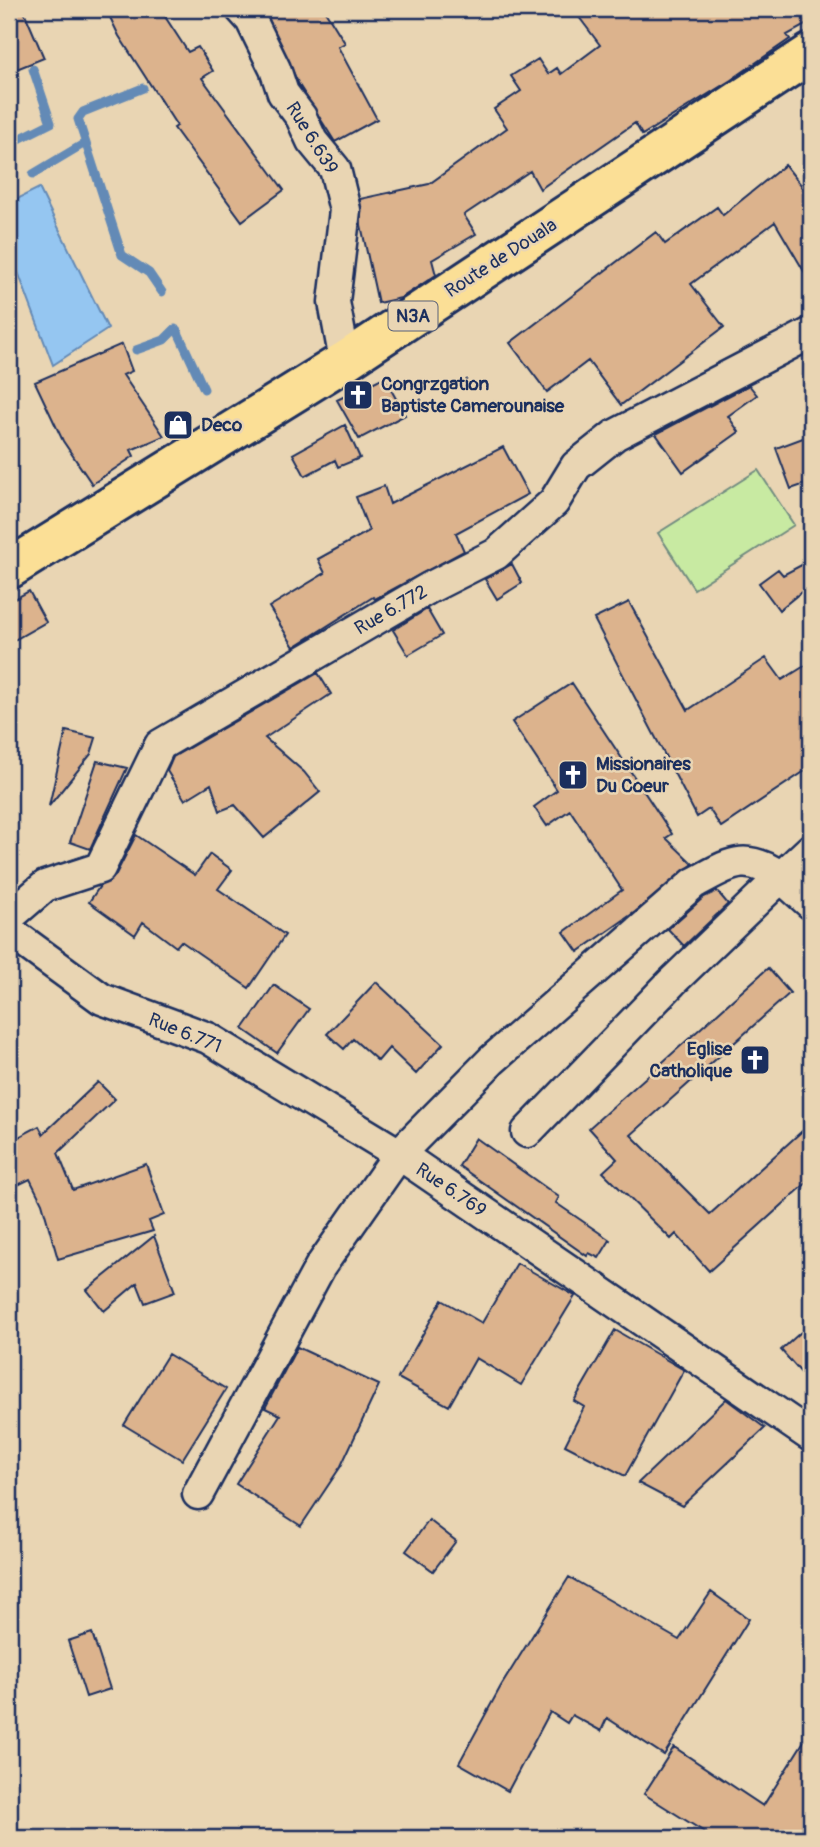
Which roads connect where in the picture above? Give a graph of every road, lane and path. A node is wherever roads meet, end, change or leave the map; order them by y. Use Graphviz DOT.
graph roads {
  1 [pos="241,9"];
  2 [pos="811,53"];
  3 [pos="811,333"];
  4 [pos="345,361"];
  5 [pos="9,569"];
  6 [pos="811,849"];
  7 [pos="781,877"];
  8 [pos="811,904"];
  9 [pos="9,917"];
  10 [pos="9,931"];
  11 [pos="527,1132"];
  12 [pos="399,1154"];
  13 [pos="811,1436"];
  14 [pos="198,1494"];
  1 -- 4 [label="street, Rue 6.639"];
  2 -- 4 [label="highway, Route de Douala / N3A"];
  3 -- 9 [label="street, Rue 6.772"];
  4 -- 5 [label="highway, Route de Douala / N3A"];
  6 -- 7 [label="street"];
  7 -- 8 [label="street, Rue 6.769"];
  7 -- 11 [label="street"];
  7 -- 12 [label="street, Rue 6.769"];
  10 -- 12 [label="street, Rue 6.771"];
  12 -- 13 [label="street, Rue 6.769"];
  12 -- 14 [label="street"];
}
